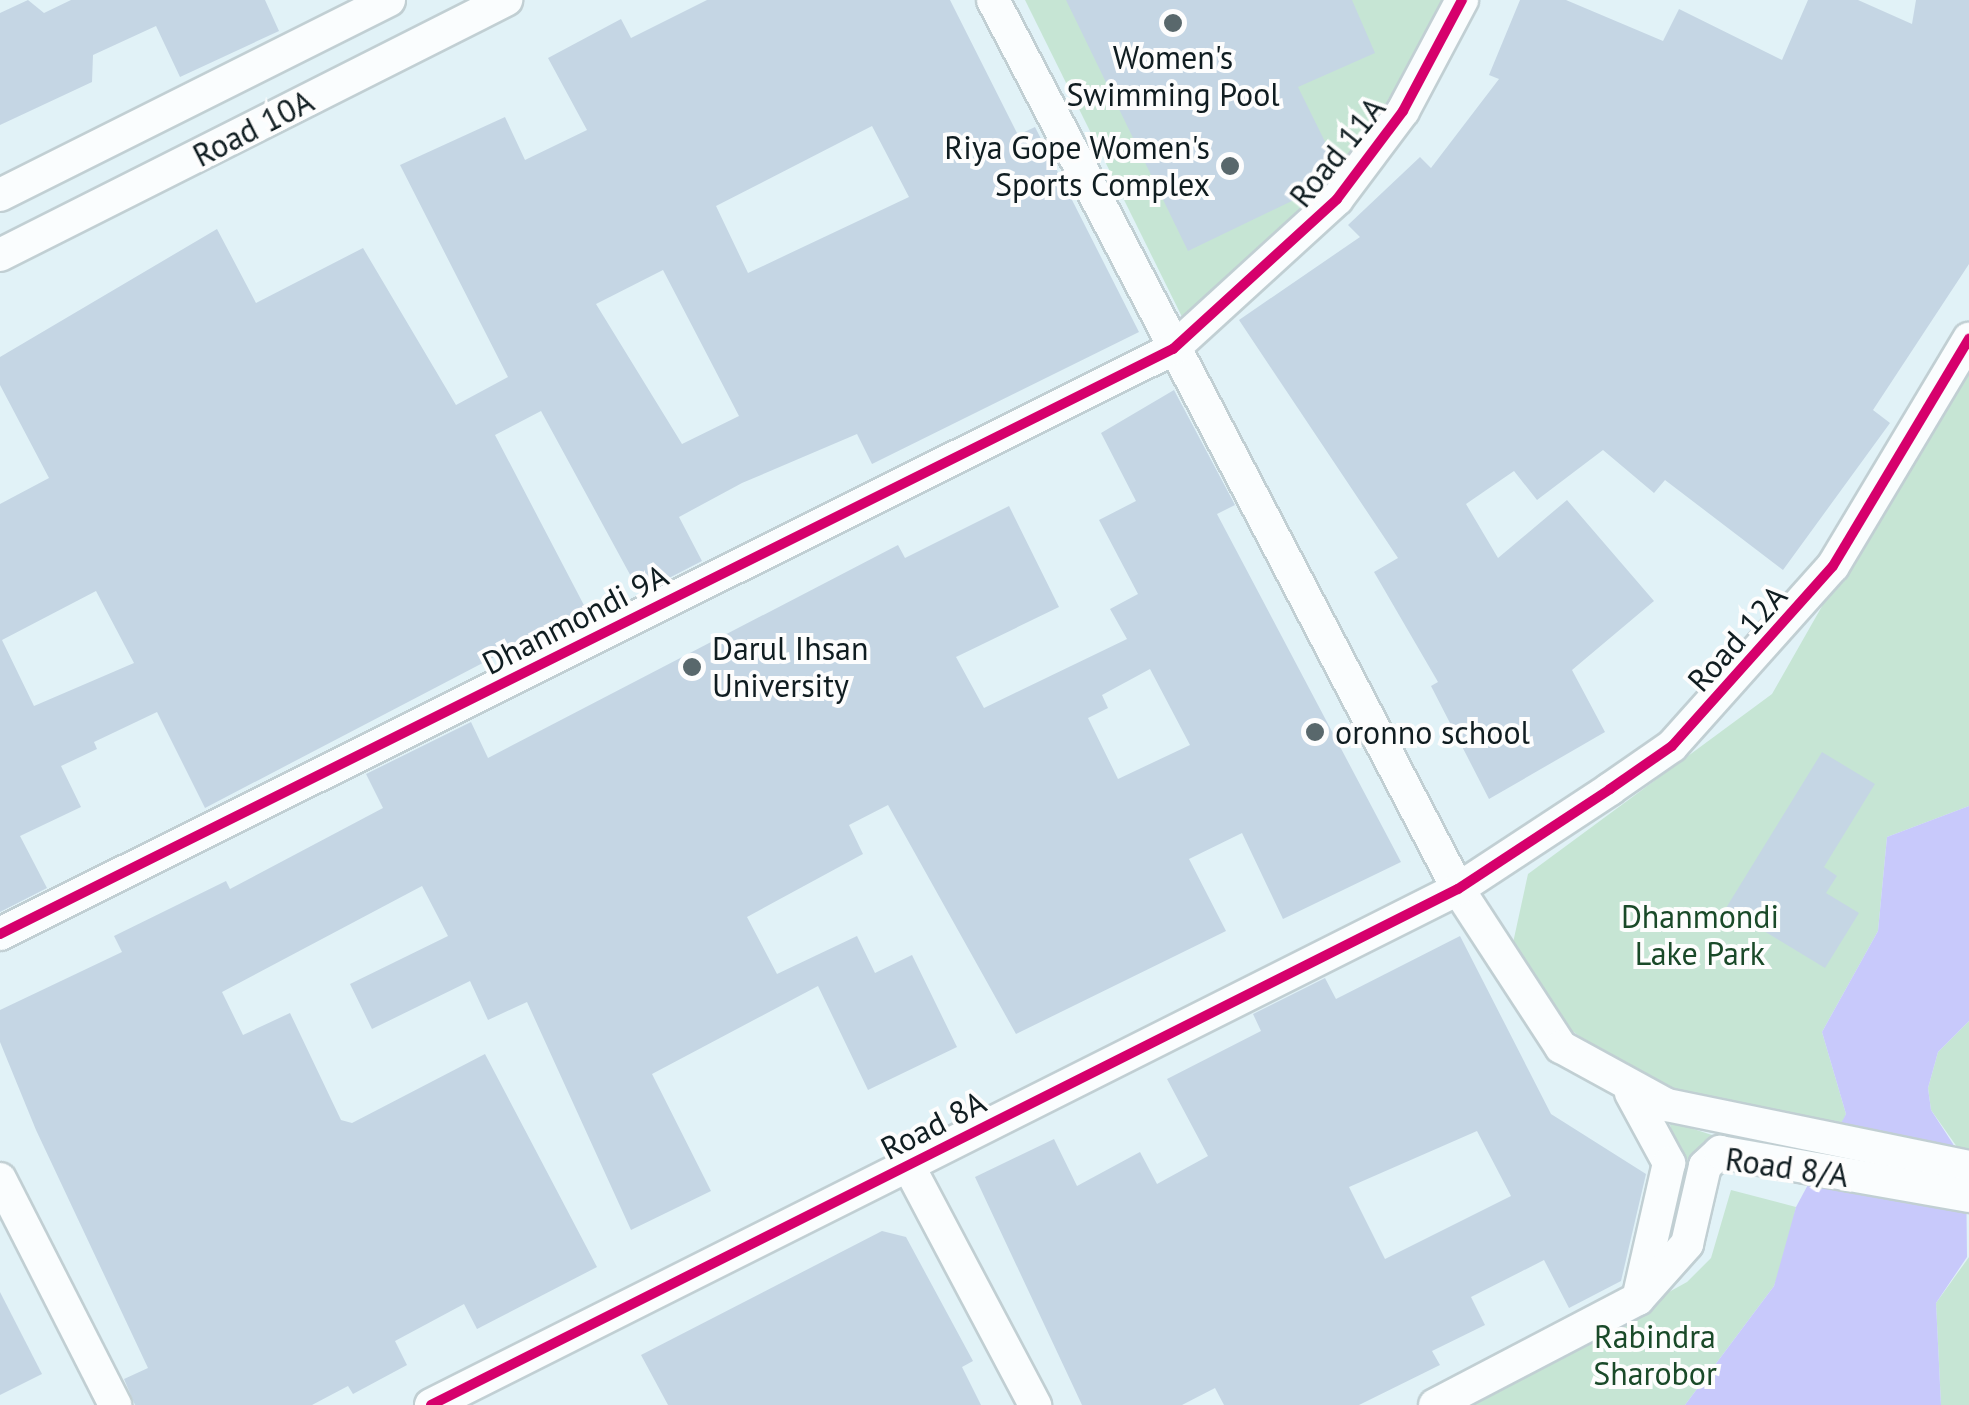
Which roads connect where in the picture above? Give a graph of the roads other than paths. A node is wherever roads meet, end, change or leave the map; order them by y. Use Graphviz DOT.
graph roads {
  1 [pos="389,0"];
  2 [pos="506,0"];
  3 [pos="993,0"];
  4 [pos="1462,0"];
  5 [pos="0,195"];
  6 [pos="0,255"];
  7 [pos="1969,340"];
  8 [pos="1172,349"];
  9 [pos="1458,889"];
  10 [pos="0,934"];
  11 [pos="1631,1092"];
  12 [pos="908,1166"];
  13 [pos="1969,1168"];
  14 [pos="0,1179"];
  15 [pos="1969,1196"];
  16 [pos="1638,1299"];
  17 [pos="115,1405"];
  18 [pos="431,1405"];
  19 [pos="1034,1405"];
  20 [pos="1434,1405"];
  1 -- 5 [label="street, Road 10A"];
  2 -- 6 [label="street, Road 10A"];
  3 -- 8 [label="street, Road 8/A"];
  4 -- 8 [label="street, Road 11A"];
  7 -- 9 [label="street, Road 12A"];
  8 -- 9 [label="street, Road 8/A"];
  8 -- 10 [label="street, Dhanmondi 9A"];
  9 -- 11 [label="street, Road 8/A"];
  9 -- 12 [label="street, Road 8A"];
  11 -- 13 [label="street, Road 8/A"];
  11 -- 16 [label="street, Road 8/A"];
  12 -- 18 [label="street, Road 8A"];
  12 -- 19 [label="street"];
  14 -- 17 [label="street"];
  15 -- 16 [label="street, Road 8/A"];
  16 -- 20 [label="street, Road 8/A"];
}
